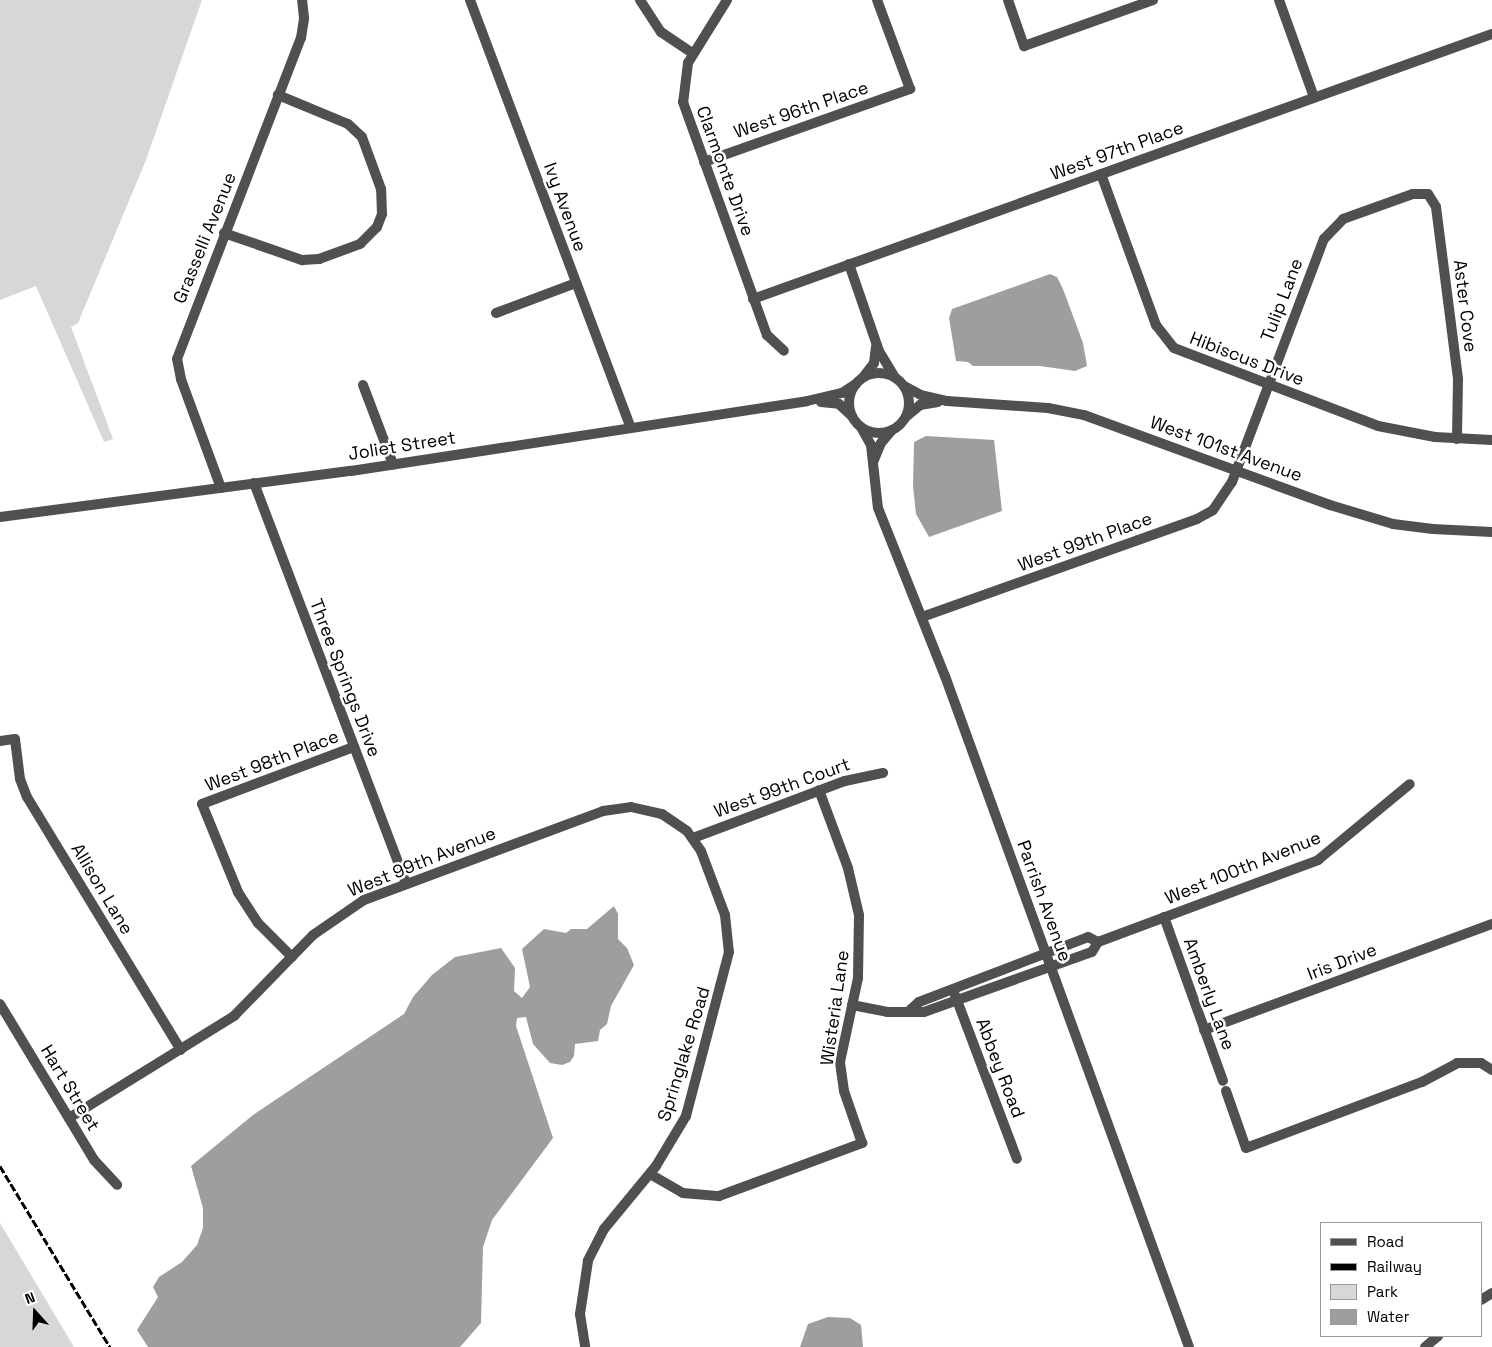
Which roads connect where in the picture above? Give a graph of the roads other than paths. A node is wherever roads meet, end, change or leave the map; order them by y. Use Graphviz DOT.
graph roads {
  1 [pos="302,0"];
  2 [pos="470,0"];
  3 [pos="640,0"];
  4 [pos="727,0"];
  5 [pos="877,0"];
  6 [pos="1008,0"];
  7 [pos="1153,0"];
  8 [pos="1279,0"];
  9 [pos="1492,34"];
  10 [pos="692,53"];
  11 [pos="278,95"];
  12 [pos="1314,97"];
  13 [pos="704,162"];
  14 [pos="1101,174"];
  15 [pos="1413,194"];
  16 [pos="224,233"];
  17 [pos="849,264"];
  18 [pos="576,284"];
  19 [pos="754,299"];
  20 [pos="496,313"];
  21 [pos="876,344"];
  22 [pos="784,351"];
  23 [pos="896,378"];
  24 [pos="859,381"];
  25 [pos="363,385"];
  26 [pos="904,386"];
  27 [pos="1267,386"];
  28 [pos="808,401"];
  29 [pos="947,401"];
  30 [pos="852,416"];
  31 [pos="904,419"];
  32 [pos="630,426"];
  33 [pos="862,427"];
  34 [pos="894,429"];
  35 [pos="1457,439"];
  36 [pos="1492,440"];
  37 [pos="393,464"];
  38 [pos="873,465"];
  39 [pos="1236,470"];
  40 [pos="254,483"];
  41 [pos="221,488"];
  42 [pos="0,517"];
  43 [pos="1492,532"];
  44 [pos="922,617"];
  45 [pos="0,741"];
  46 [pos="354,747"];
  47 [pos="883,773"];
  48 [pos="1410,784"];
  49 [pos="819,790"];
  50 [pos="693,838"];
  51 [pos="406,884"];
  52 [pos="1164,917"];
  53 [pos="1492,924"];
  54 [pos="1098,942"];
  55 [pos="1047,954"];
  56 [pos="292,957"];
  57 [pos="1051,965"];
  58 [pos="952,989"];
  59 [pos="956,1000"];
  60 [pos="0,1004"];
  61 [pos="852,1006"];
  62 [pos="910,1010"];
  63 [pos="1204,1030"];
  64 [pos="181,1050"];
  65 [pos="1492,1070"];
  66 [pos="70,1118"];
  67 [pos="1017,1159"];
  68 [pos="650,1174"];
  69 [pos="117,1185"];
  70 [pos="1437,1337"];
  71 [pos="585,1347"];
  72 [pos="1189,1347"];
  73 [pos="1425,1347"];
  1 -- 11 [label="street, Grasselli Avenue"];
  2 -- 18 [label="street, Ivy Avenue"];
  3 -- 10 [label="street"];
  4 -- 10 [label="street, Clarmonte Drive"];
  5 -- 13 [label="street, West 96th Place"];
  6 -- 7 [label="street"];
  8 -- 12 [label="street"];
  9 -- 12 [label="street, West 97th Place"];
  10 -- 13 [label="street, Clarmonte Drive"];
  11 -- 16 [label="street, Grasselli Avenue"];
  11 -- 16 [label="street"];
  12 -- 14 [label="street, West 97th Place"];
  13 -- 19 [label="street, Clarmonte Drive"];
  14 -- 17 [label="street, West 97th Place"];
  14 -- 27 [label="street, Hibiscus Drive"];
  15 -- 27 [label="street, Tulip Lane"];
  15 -- 35 [label="street, Aster Cove"];
  16 -- 41 [label="street, Grasselli Avenue"];
  17 -- 19 [label="street, West 97th Place"];
  17 -- 21 [label="street"];
  18 -- 20 [label="street"];
  18 -- 32 [label="street, Ivy Avenue"];
  19 -- 22 [label="street, Clarmonte Drive"];
  21 -- 23 [label="street"];
  21 -- 24 [label="street"];
  23 -- 24 [label="street"];
  23 -- 26 [label="street"];
  24 -- 28 [label="street, Joliet Street"];
  24 -- 30 [label="street"];
  25 -- 37 [label="street"];
  26 -- 29 [label="street, West 101st Avenue"];
  26 -- 31 [label="street"];
  27 -- 35 [label="street, Hibiscus Drive"];
  27 -- 39 [label="street, Tulip Lane"];
  28 -- 30 [label="street, Joliet Street"];
  28 -- 32 [label="street, Joliet Street"];
  29 -- 31 [label="street, West 101st Avenue"];
  29 -- 39 [label="street, West 101st Avenue"];
  30 -- 33 [label="street, Parrish Avenue"];
  31 -- 34 [label="street, Parrish Avenue"];
  32 -- 37 [label="street, Joliet Street"];
  33 -- 34 [label="street"];
  33 -- 38 [label="street, Parrish Avenue"];
  34 -- 38 [label="street, Parrish Avenue"];
  35 -- 36 [label="street, Hibiscus Drive"];
  37 -- 40 [label="street, Joliet Street"];
  38 -- 44 [label="street, Parrish Avenue"];
  39 -- 43 [label="street, West 101st Avenue"];
  39 -- 44 [label="street, West 99th Place"];
  40 -- 41 [label="street, Joliet Street"];
  40 -- 46 [label="street, Three Springs Drive"];
  41 -- 42 [label="street, Joliet Street"];
  44 -- 55 [label="street, Parrish Avenue"];
  45 -- 64 [label="street, Allison Lane"];
  46 -- 51 [label="street, Three Springs Drive"];
  46 -- 56 [label="street, West 98th Place"];
  47 -- 49 [label="street, West 99th Court"];
  48 -- 52 [label="street, West 100th Avenue"];
  49 -- 50 [label="street, West 99th Court"];
  49 -- 61 [label="street, Wisteria Lane"];
  50 -- 51 [label="street, West 99th Avenue"];
  50 -- 68 [label="street, Springlake Road"];
  51 -- 56 [label="street, West 99th Avenue"];
  52 -- 54 [label="street, West 100th Avenue"];
  52 -- 63 [label="street, Amberly Lane"];
  53 -- 63 [label="street, Iris Drive"];
  54 -- 55 [label="street, West 100th Avenue"];
  54 -- 57 [label="street, West 100th Avenue"];
  55 -- 57 [label="street, Parrish Avenue"];
  55 -- 58 [label="street, West 100th Avenue"];
  56 -- 64 [label="street, West 99th Avenue"];
  57 -- 59 [label="street, West 100th Avenue"];
  57 -- 72 [label="street, Parrish Avenue"];
  58 -- 59 [label="street, Abbey Road"];
  58 -- 62 [label="street, West 100th Avenue"];
  59 -- 62 [label="street, West 100th Avenue"];
  59 -- 67 [label="street, Abbey Road"];
  60 -- 66 [label="street, Hart Street"];
  61 -- 62 [label="street, West 100th Avenue"];
  61 -- 68 [label="street, Wisteria Lane"];
  63 -- 65 [label="street, Amberly Lane"];
  64 -- 66 [label="street, West 99th Avenue"];
  66 -- 69 [label="street, Hart Street"];
  68 -- 71 [label="street, Springlake Road"];
  70 -- 73 [label="street"];
}
